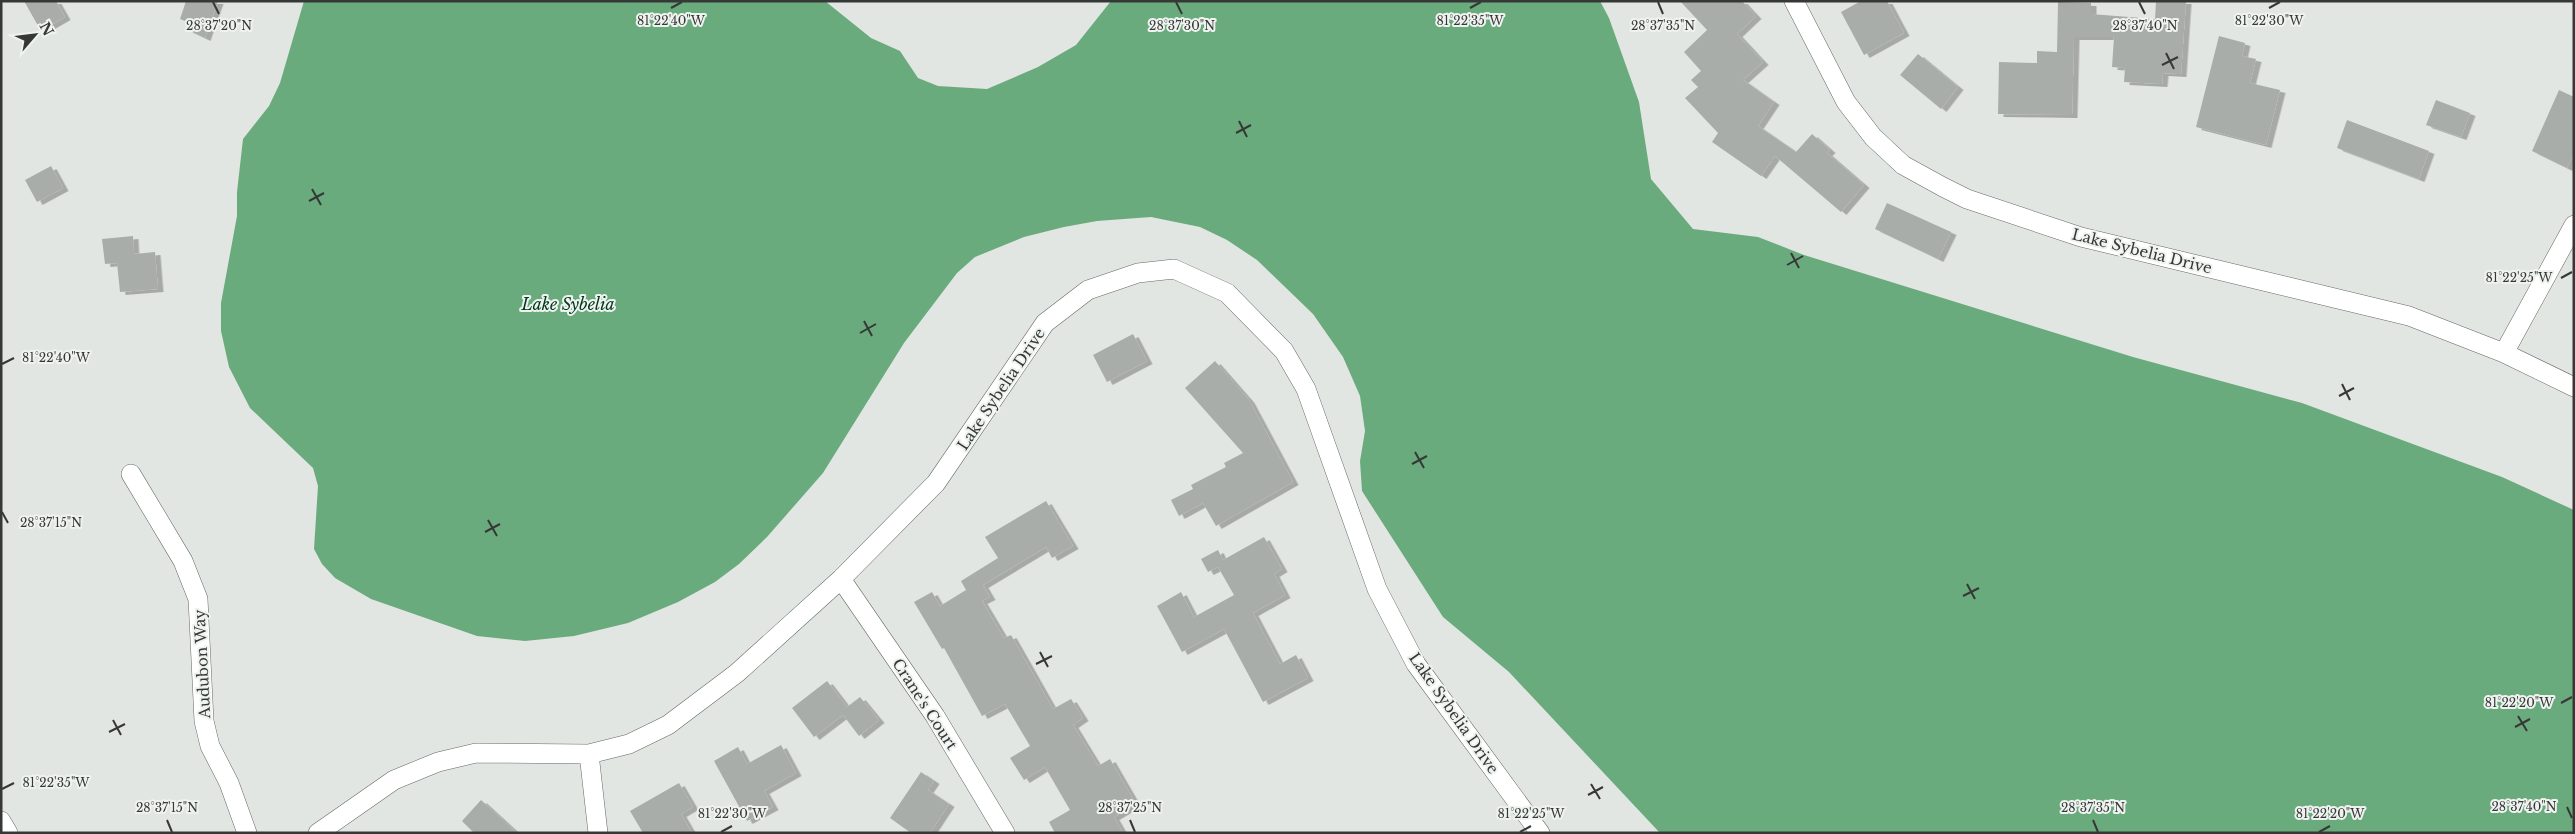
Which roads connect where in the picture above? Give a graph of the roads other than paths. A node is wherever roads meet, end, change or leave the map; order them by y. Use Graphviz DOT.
graph roads {
  1 [pos="1794,1"];
  2 [pos="2574,225"];
  3 [pos="2504,353"];
  4 [pos="2574,387"];
  5 [pos="131,474"];
  6 [pos="840,579"];
  7 [pos="589,754"];
  8 [pos="1,821"];
  9 [pos="999,831"];
  10 [pos="8,833"];
  11 [pos="247,833"];
  12 [pos="318,833"];
  13 [pos="598,833"];
  14 [pos="1540,833"];
  1 -- 3 [label="street, Lake Sybelia Drive"];
  2 -- 3 [label="street"];
  3 -- 4 [label="street, Lake Sybelia Drive"];
  5 -- 11 [label="street, Audubon Way"];
  6 -- 7 [label="street, Lake Sybelia Drive"];
  6 -- 9 [label="street, Crane's Court"];
  6 -- 14 [label="street, Lake Sybelia Drive"];
  7 -- 12 [label="street, Lake Sybelia Drive"];
  7 -- 13 [label="street"];
  8 -- 10 [label="street"];
}
